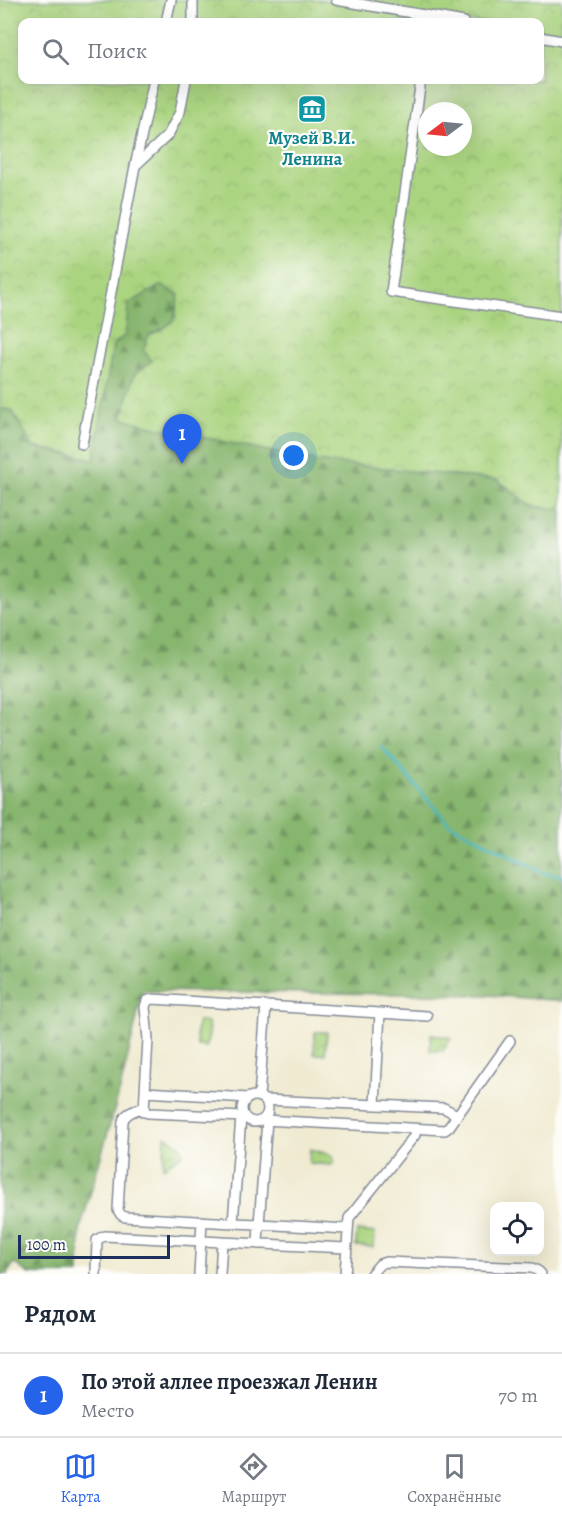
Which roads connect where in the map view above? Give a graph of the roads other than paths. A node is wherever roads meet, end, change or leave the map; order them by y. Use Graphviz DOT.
graph roads {
  1 [pos="171,0"];
  2 [pos="193,0"];
  3 [pos="336,0"];
  4 [pos="167,18"];
  5 [pos="193,18"];
  6 [pos="424,18"];
  7 [pos="544,38"];
  8 [pos="562,41"];
  9 [pos="153,84"];
  10 [pos="185,84"];
  11 [pos="420,84"];
  12 [pos="135,166"];
  13 [pos="562,316"];
  14 [pos="82,444"];
  15 [pos="266,1006"];
  16 [pos="380,1013"];
  17 [pos="428,1016"];
  18 [pos="510,1041"];
  19 [pos="145,1092"];
  20 [pos="249,1098"];
  21 [pos="262,1098"];
  22 [pos="375,1105"];
  23 [pos="144,1107"];
  24 [pos="457,1115"];
  25 [pos="243,1117"];
  26 [pos="266,1120"];
  27 [pos="416,1129"];
  28 [pos="202,1221"];
  29 [pos="233,1223"];
  30 [pos="259,1224"];
  31 [pos="347,1229"];
  32 [pos="201,1240"];
  33 [pos="222,1242"];
  34 [pos="258,1244"];
  35 [pos="346,1248"];
  36 [pos="461,1269"];
  37 [pos="480,1270"];
  38 [pos="96,1274"];
  39 [pos="199,1274"];
  40 [pos="220,1274"];
  41 [pos="345,1274"];
  42 [pos="370,1274"];
  43 [pos="541,1274"];
  1 -- 4 [label="lane"];
  2 -- 5 [label="lane"];
  3 -- 6 [label="lane"];
  7 -- 8 [label="lane"];
  9 -- 12 [label="lane"];
  10 -- 12 [label="lane"];
  11 -- 13 [label="lane"];
  12 -- 14 [label="lane"];
  15 -- 16 [label="lane"];
  15 -- 19 [label="lane"];
  15 -- 21 [label="lane"];
  16 -- 17 [label="lane"];
  16 -- 22 [label="lane"];
  18 -- 24 [label="lane"];
  19 -- 20 [label="lane"];
  19 -- 23 [label="lane"];
  20 -- 21 [label="lane"];
  20 -- 25 [label="lane"];
  21 -- 22 [label="lane"];
  21 -- 26 [label="lane"];
  22 -- 24 [label="lane"];
  23 -- 25 [label="lane"];
  23 -- 28 [label="lane"];
  24 -- 27 [label="lane"];
  25 -- 26 [label="lane"];
  25 -- 29 [label="lane"];
  26 -- 27 [label="lane"];
  26 -- 30 [label="lane"];
  27 -- 31 [label="lane"];
  28 -- 29 [label="lane"];
  28 -- 32 [label="lane"];
  29 -- 30 [label="lane"];
  30 -- 31 [label="lane"];
  30 -- 34 [label="lane"];
  31 -- 35 [label="lane"];
  32 -- 33 [label="lane"];
  32 -- 38 [label="lane"];
  32 -- 39 [label="lane"];
  33 -- 34 [label="lane"];
  33 -- 40 [label="lane"];
  34 -- 35 [label="lane"];
  35 -- 41 [label="lane"];
  36 -- 37 [label="lane"];
  36 -- 42 [label="lane"];
  37 -- 43 [label="lane"];
}
